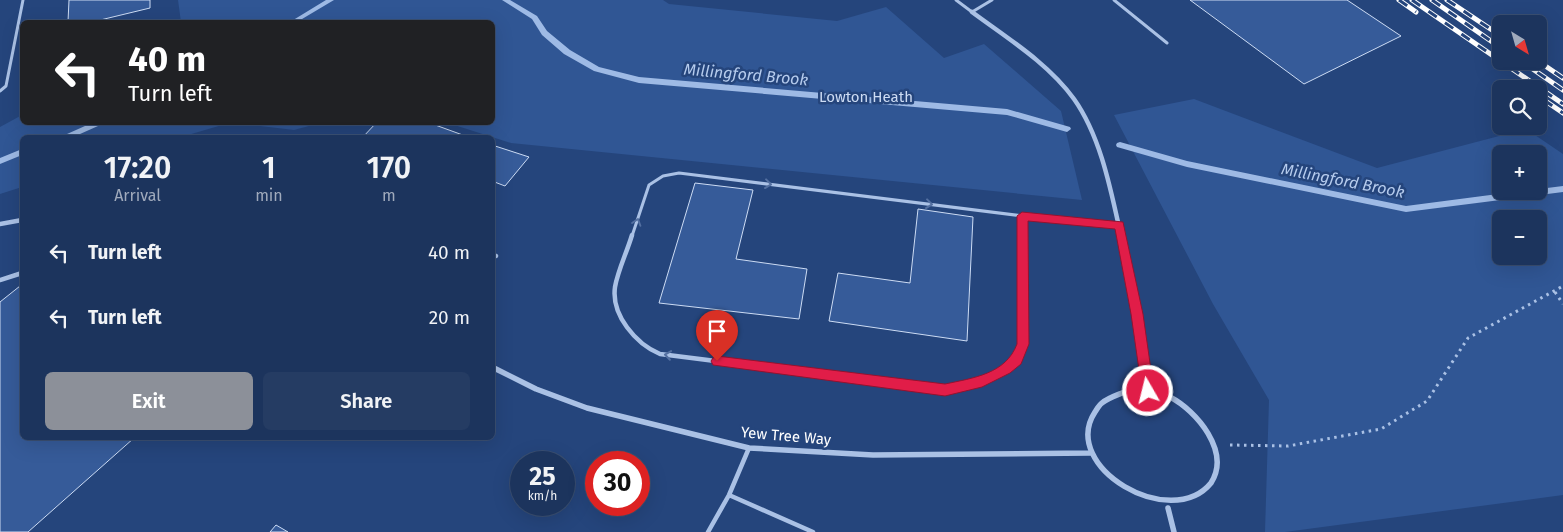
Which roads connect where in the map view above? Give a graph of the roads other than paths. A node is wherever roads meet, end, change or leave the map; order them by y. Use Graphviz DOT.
graph roads {
  1 [pos="23,0"];
  2 [pos="956,0"];
  3 [pos="992,0"];
  4 [pos="1114,0"];
  5 [pos="972,12"];
  6 [pos="1167,43"];
  7 [pos="0,91"];
  8 [pos="1022,216"];
  9 [pos="20,220"];
  10 [pos="0,224"];
  11 [pos="1119,226"];
  12 [pos="20,274"];
  13 [pos="0,280"];
  14 [pos="495,368"];
  15 [pos="1148,391"];
  16 [pos="749,448"];
  17 [pos="1090,453"];
  18 [pos="1123,493"];
  19 [pos="729,496"];
  20 [pos="708,532"];
  21 [pos="813,532"];
  22 [pos="1174,532"];
  1 -- 7 [label="lane"];
  2 -- 5 [label="lane"];
  3 -- 5 [label="lane"];
  4 -- 6 [label="lane"];
  5 -- 11 [label="street"];
  8 -- 8 [label="lane, one-way"];
  8 -- 11 [label="lane"];
  9 -- 10 [label="street"];
  11 -- 15 [label="street"];
  12 -- 13 [label="lane"];
  14 -- 16 [label="street, Yew Tree Way"];
  15 -- 17 [label="street"];
  15 -- 22 [label="street"];
  16 -- 17 [label="street, Yew Tree Way"];
  16 -- 19 [label="lane"];
  17 -- 18 [label="street"];
  19 -- 20 [label="lane"];
  19 -- 21 [label="lane"];
}
